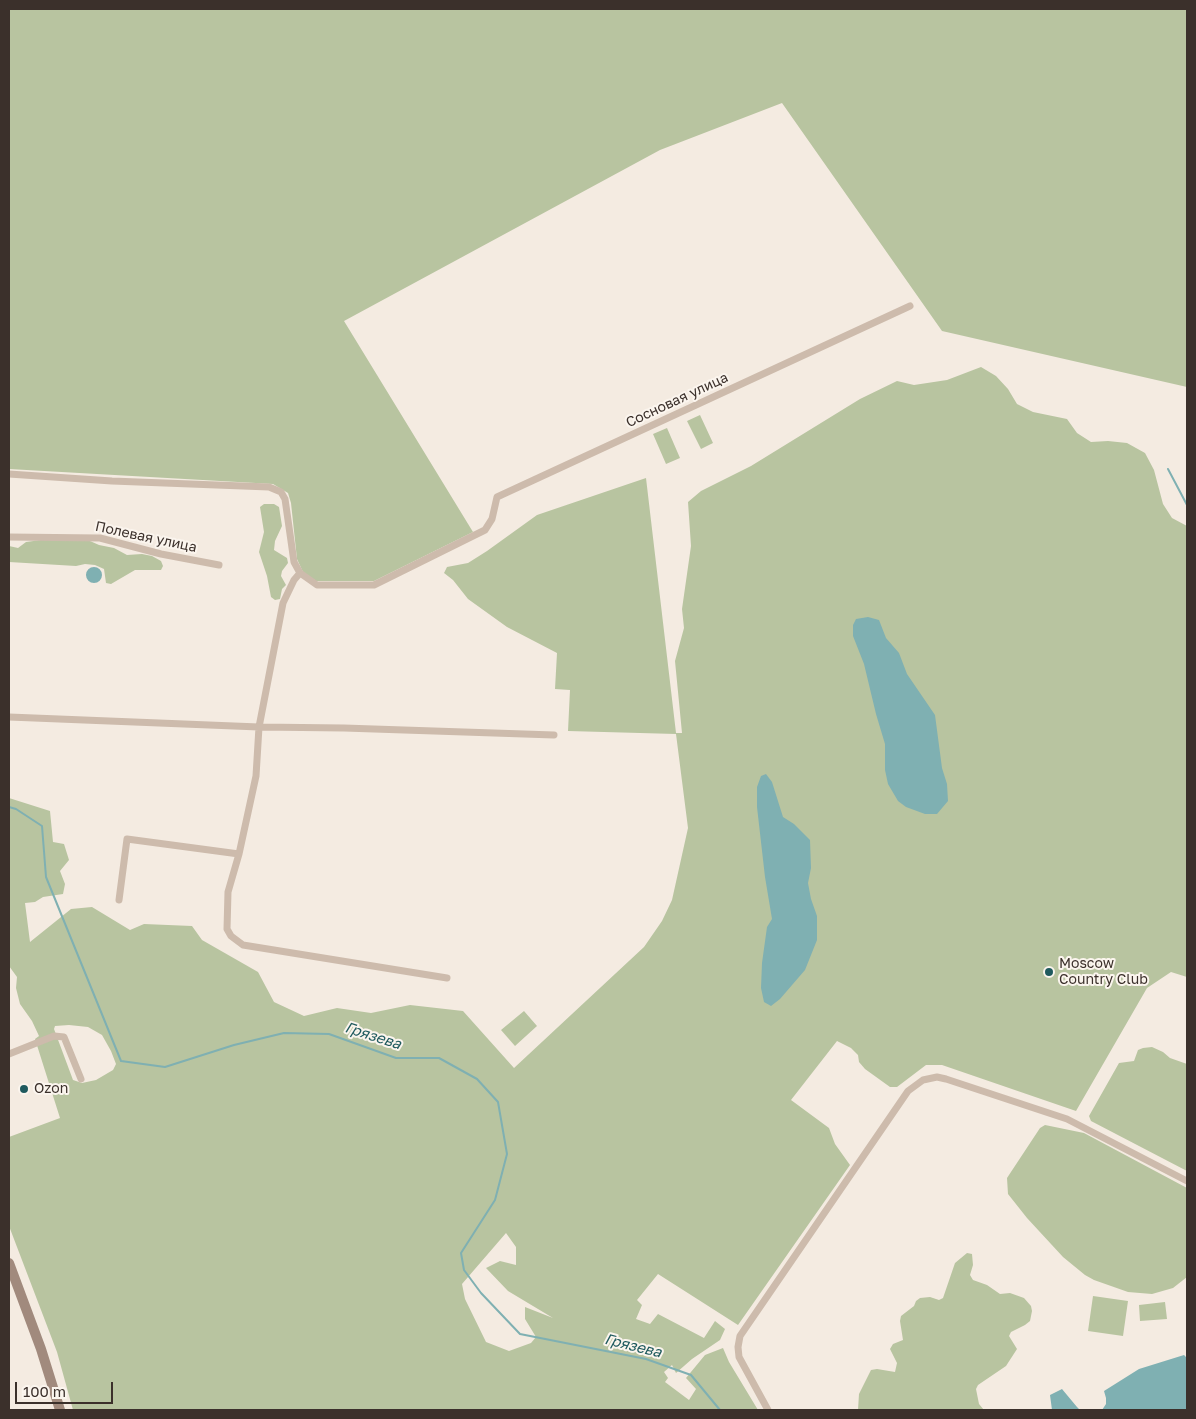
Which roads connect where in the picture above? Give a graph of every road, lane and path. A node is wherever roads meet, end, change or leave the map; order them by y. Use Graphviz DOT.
graph roads {
  1 [pos="910,306"];
  2 [pos="9,474"];
  3 [pos="9,536"];
  4 [pos="219,565"];
  5 [pos="300,573"];
  6 [pos="9,717"];
  7 [pos="259,727"];
  8 [pos="554,735"];
  9 [pos="239,854"];
  10 [pos="118,900"];
  11 [pos="447,978"];
  12 [pos="9,1054"];
  13 [pos="81,1079"];
  14 [pos="1187,1181"];
  15 [pos="9,1263"];
  16 [pos="60,1409"];
  17 [pos="768,1410"];
  1 -- 5 [label="street, Сосновая улица"];
  2 -- 5 [label="street"];
  3 -- 4 [label="street, Полевая улица"];
  5 -- 7 [label="street"];
  6 -- 7 [label="street"];
  7 -- 8 [label="street"];
  7 -- 9 [label="street"];
  9 -- 10 [label="street"];
  9 -- 11 [label="street"];
  12 -- 13 [label="street"];
  14 -- 17 [label="street"];
  15 -- 16 [label="street"];
}
